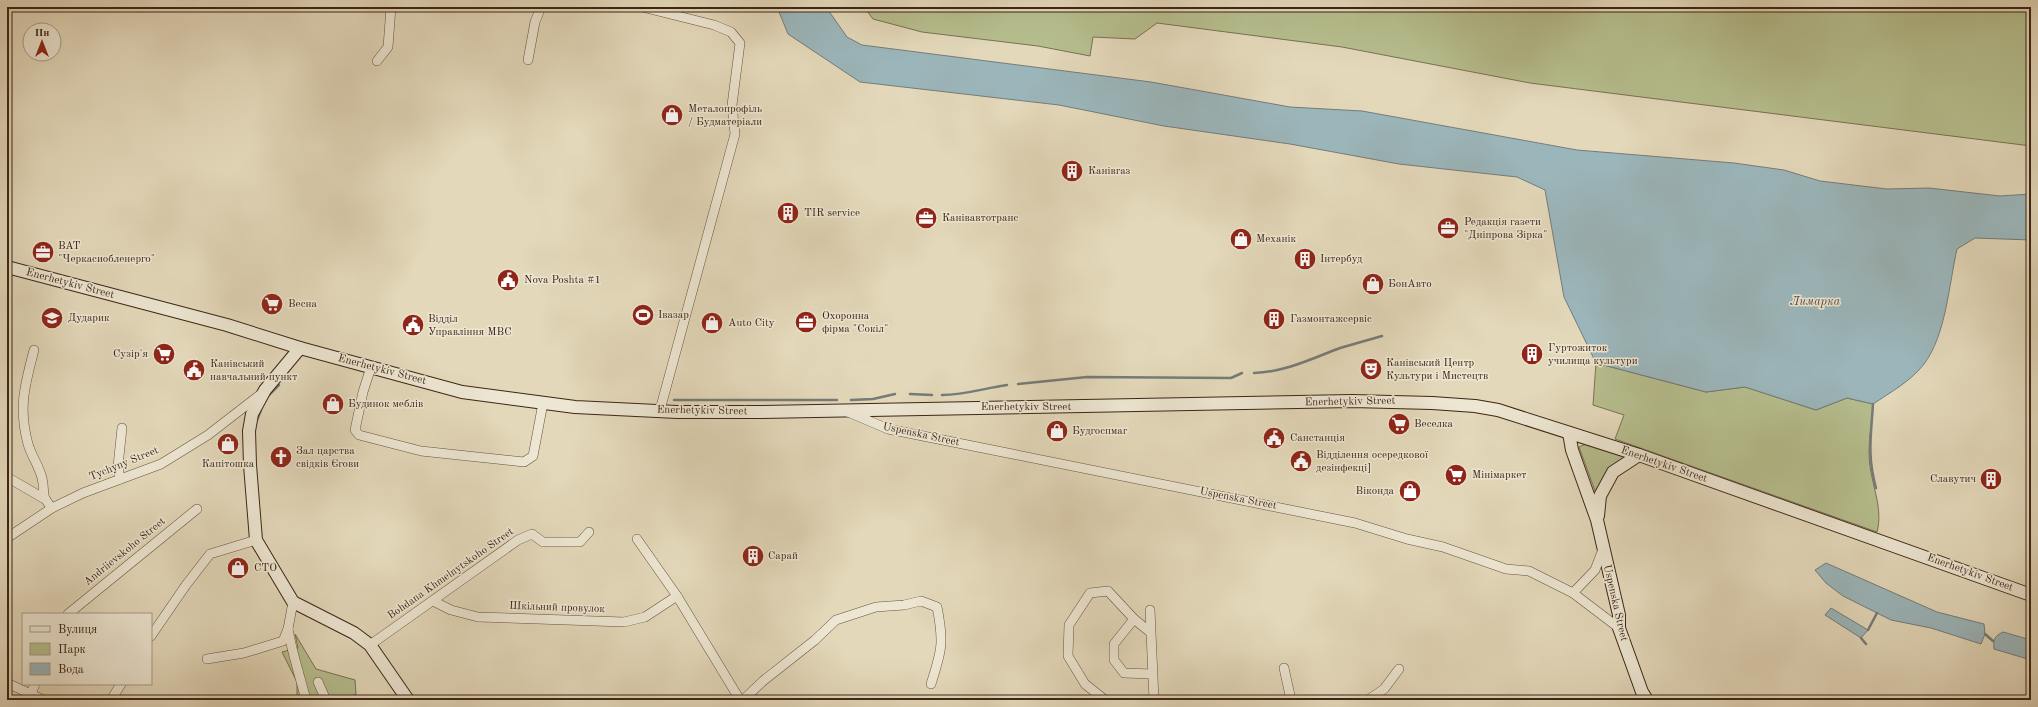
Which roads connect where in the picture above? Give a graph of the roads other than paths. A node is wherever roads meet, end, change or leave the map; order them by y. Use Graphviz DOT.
graph roads {
  1 [pos="391,7"];
  2 [pos="540,7"];
  3 [pos="642,7"];
  4 [pos="528,60"];
  5 [pos="377,62"];
  6 [pos="7,267"];
  7 [pos="300,348"];
  8 [pos="34,350"];
  9 [pos="371,367"];
  10 [pos="266,390"];
  11 [pos="543,403"];
  12 [pos="660,410"];
  13 [pos="846,411"];
  14 [pos="122,428"];
  15 [pos="1569,433"];
  16 [pos="1639,455"];
  17 [pos="7,477"];
  18 [pos="120,479"];
  19 [pos="43,498"];
  20 [pos="52,508"];
  21 [pos="196,509"];
  22 [pos="1597,520"];
  23 [pos="589,532"];
  24 [pos="7,538"];
  25 [pos="637,539"];
  26 [pos="256,540"];
  27 [pos="1603,549"];
  28 [pos="1573,592"];
  29 [pos="2031,595"];
  30 [pos="677,596"];
  31 [pos="433,601"];
  32 [pos="293,602"];
  33 [pos="1150,610"];
  34 [pos="69,613"];
  35 [pos="1134,619"];
  36 [pos="1619,628"];
  37 [pos="288,629"];
  38 [pos="1150,632"];
  39 [pos="152,635"];
  40 [pos="370,645"];
  41 [pos="207,659"];
  42 [pos="1284,668"];
  43 [pos="1399,669"];
  44 [pos="1152,674"];
  45 [pos="318,682"];
  46 [pos="7,683"];
  47 [pos="931,684"];
  48 [pos="35,685"];
  49 [pos="120,685"];
  50 [pos="31,694"];
  51 [pos="44,700"];
  52 [pos="111,700"];
  53 [pos="306,700"];
  54 [pos="326,700"];
  55 [pos="408,700"];
  56 [pos="740,700"];
  57 [pos="743,700"];
  58 [pos="1105,700"];
  59 [pos="1154,700"];
  60 [pos="1291,700"];
  61 [pos="1368,700"];
  62 [pos="1647,700"];
  1 -- 5 [label="street"];
  2 -- 4 [label="street"];
  3 -- 12 [label="street"];
  6 -- 7 [label="main road, Enerhetykiv Street"];
  7 -- 9 [label="main road, Enerhetykiv Street"];
  7 -- 10 [label="main road"];
  8 -- 19 [label="street"];
  9 -- 11 [label="main road, Enerhetykiv Street"];
  9 -- 11 [label="street"];
  10 -- 18 [label="street, Tychyny Street"];
  10 -- 26 [label="main road"];
  11 -- 12 [label="main road, Enerhetykiv Street"];
  12 -- 13 [label="main road, Enerhetykiv Street"];
  13 -- 15 [label="main road, Enerhetykiv Street"];
  13 -- 28 [label="street, Uspenska Street"];
  14 -- 18 [label="street"];
  15 -- 16 [label="main road, Enerhetykiv Street"];
  15 -- 22 [label="main road, Uspenska Street"];
  16 -- 22 [label="main road"];
  16 -- 29 [label="main road, Enerhetykiv Street"];
  17 -- 19 [label="street"];
  18 -- 20 [label="street, Tychyny Street"];
  19 -- 20 [label="street"];
  20 -- 24 [label="street, Tychyny Street"];
  21 -- 34 [label="street, Andriievskoho Street"];
  22 -- 27 [label="main road, Uspenska Street"];
  23 -- 31 [label="street, Bohdana Khmelnytskoho Street"];
  25 -- 30 [label="street"];
  26 -- 32 [label="main road"];
  26 -- 39 [label="street"];
  27 -- 28 [label="street, Uspenska Street"];
  27 -- 36 [label="main road, Uspenska Street"];
  28 -- 36 [label="street"];
  30 -- 31 [label="street, Шкільний провулок"];
  30 -- 56 [label="street"];
  31 -- 40 [label="street, Bohdana Khmelnytskoho Street"];
  32 -- 37 [label="street"];
  32 -- 40 [label="main road"];
  33 -- 38 [label="street"];
  35 -- 38 [label="street"];
  35 -- 44 [label="street"];
  35 -- 58 [label="street"];
  36 -- 62 [label="main road, Uspenska Street"];
  37 -- 41 [label="street"];
  37 -- 53 [label="street"];
  38 -- 44 [label="street"];
  40 -- 55 [label="main road"];
  42 -- 60 [label="street"];
  43 -- 61 [label="street"];
  44 -- 59 [label="street"];
  45 -- 54 [label="street"];
  46 -- 50 [label="street"];
  47 -- 57 [label="street"];
  48 -- 50 [label="street"];
  49 -- 52 [label="street"];
  50 -- 51 [label="street"];
}
